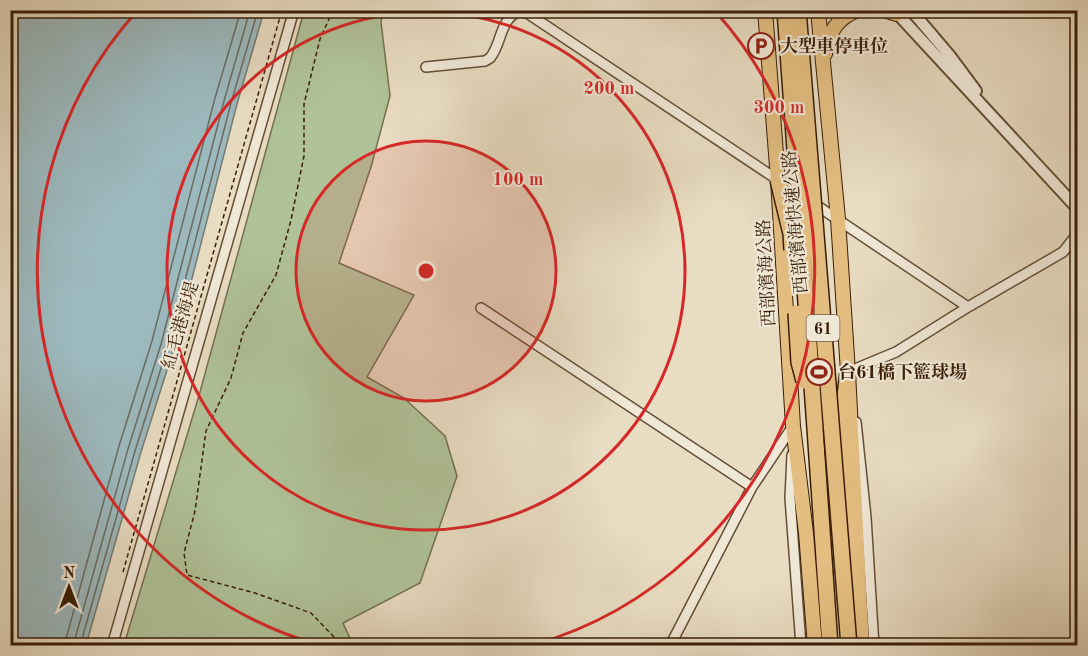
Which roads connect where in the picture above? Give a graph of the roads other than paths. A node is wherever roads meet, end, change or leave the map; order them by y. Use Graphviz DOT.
graph roads {
  1 [pos="294,10"];
  2 [pos="765,10"];
  3 [pos="785,10"];
  4 [pos="798,10"];
  5 [pos="818,10"];
  6 [pos="858,10"];
  7 [pos="911,10"];
  8 [pos="892,12"];
  9 [pos="426,67"];
  10 [pos="822,71"];
  11 [pos="1007,132"];
  12 [pos="778,180"];
  13 [pos="1077,209"];
  14 [pos="838,219"];
  15 [pos="1077,233"];
  16 [pos="968,307"];
  17 [pos="481,308"];
  18 [pos="848,372"];
  19 [pos="792,426"];
  20 [pos="814,428"];
  21 [pos="752,487"];
  22 [pos="112,645"];
  23 [pos="667,645"];
  24 [pos="801,645"];
  25 [pos="815,645"];
  26 [pos="830,645"];
  27 [pos="850,645"];
  28 [pos="862,645"];
  29 [pos="874,645"];
  1 -- 22 [label="street"];
  2 -- 12 [label="main road, 西部濱海公路 / 61"];
  3 -- 20 [label="highway, 西部濱海快速公路 / 61, bridge"];
  4 -- 27 [label="highway, 西部濱海快速公路 / 61, bridge"];
  5 -- 10 [label="main road, 61"];
  6 -- 10 [label="main road"];
  7 -- 11 [label="street"];
  8 -- 11 [label="street"];
  9 -- 12 [label="street"];
  10 -- 14 [label="main road, 61"];
  11 -- 13 [label="street"];
  12 -- 14 [label="street"];
  12 -- 19 [label="main road, 西部濱海公路 / 61"];
  12 -- 20 [label="highway, bridge"];
  14 -- 16 [label="street"];
  14 -- 18 [label="main road, 61"];
  15 -- 16 [label="street"];
  16 -- 18 [label="street"];
  17 -- 21 [label="street"];
  18 -- 27 [label="highway, bridge"];
  18 -- 28 [label="main road, 61"];
  18 -- 29 [label="street"];
  19 -- 21 [label="street"];
  19 -- 24 [label="street"];
  19 -- 25 [label="main road, 西部濱海公路 / 61"];
  20 -- 26 [label="highway, 西部濱海快速公路 / 61"];
  21 -- 23 [label="street"];
}
